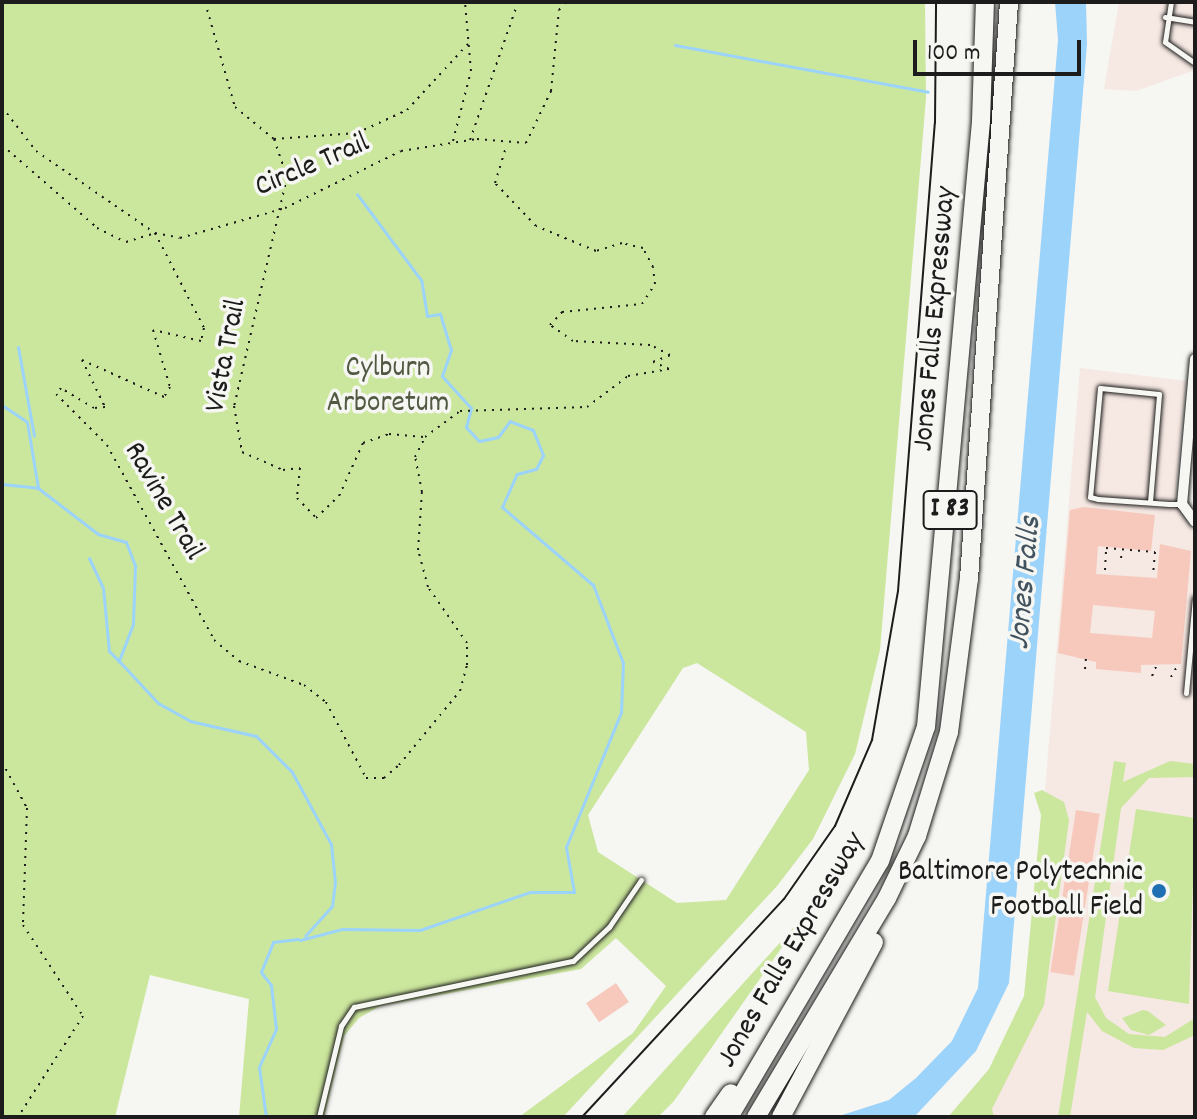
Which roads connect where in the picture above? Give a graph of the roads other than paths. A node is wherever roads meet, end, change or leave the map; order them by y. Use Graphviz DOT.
graph roads {
  1 [pos="985,2"];
  2 [pos="1009,2"];
  3 [pos="1171,2"];
  4 [pos="1165,17"];
  5 [pos="1195,22"];
  6 [pos="1195,63"];
  7 [pos="1195,359"];
  8 [pos="1191,449"];
  9 [pos="1150,502"];
  10 [pos="1182,504"];
  11 [pos="1195,522"];
  12 [pos="1195,598"];
  13 [pos="1186,693"];
  14 [pos="917,836"];
  15 [pos="641,880"];
  16 [pos="784,1111"];
  17 [pos="759,1113"];
  18 [pos="722,1116"];
  19 [pos="319,1117"];
  1 -- 18 [label="highway, Jones Falls Expressway / I 83"];
  2 -- 14 [label="highway, Jones Falls Expressway / I 83"];
  3 -- 4 [label="lane"];
  4 -- 5 [label="lane"];
  4 -- 6 [label="lane"];
  7 -- 8 [label="street"];
  8 -- 10 [label="street"];
  9 -- 9 [label="lane"];
  9 -- 10 [label="lane"];
  10 -- 11 [label="street"];
  12 -- 13 [label="lane"];
  14 -- 16 [label="highway"];
  14 -- 17 [label="highway, Jones Falls Expressway / I 83"];
  15 -- 19 [label="lane"];
}
